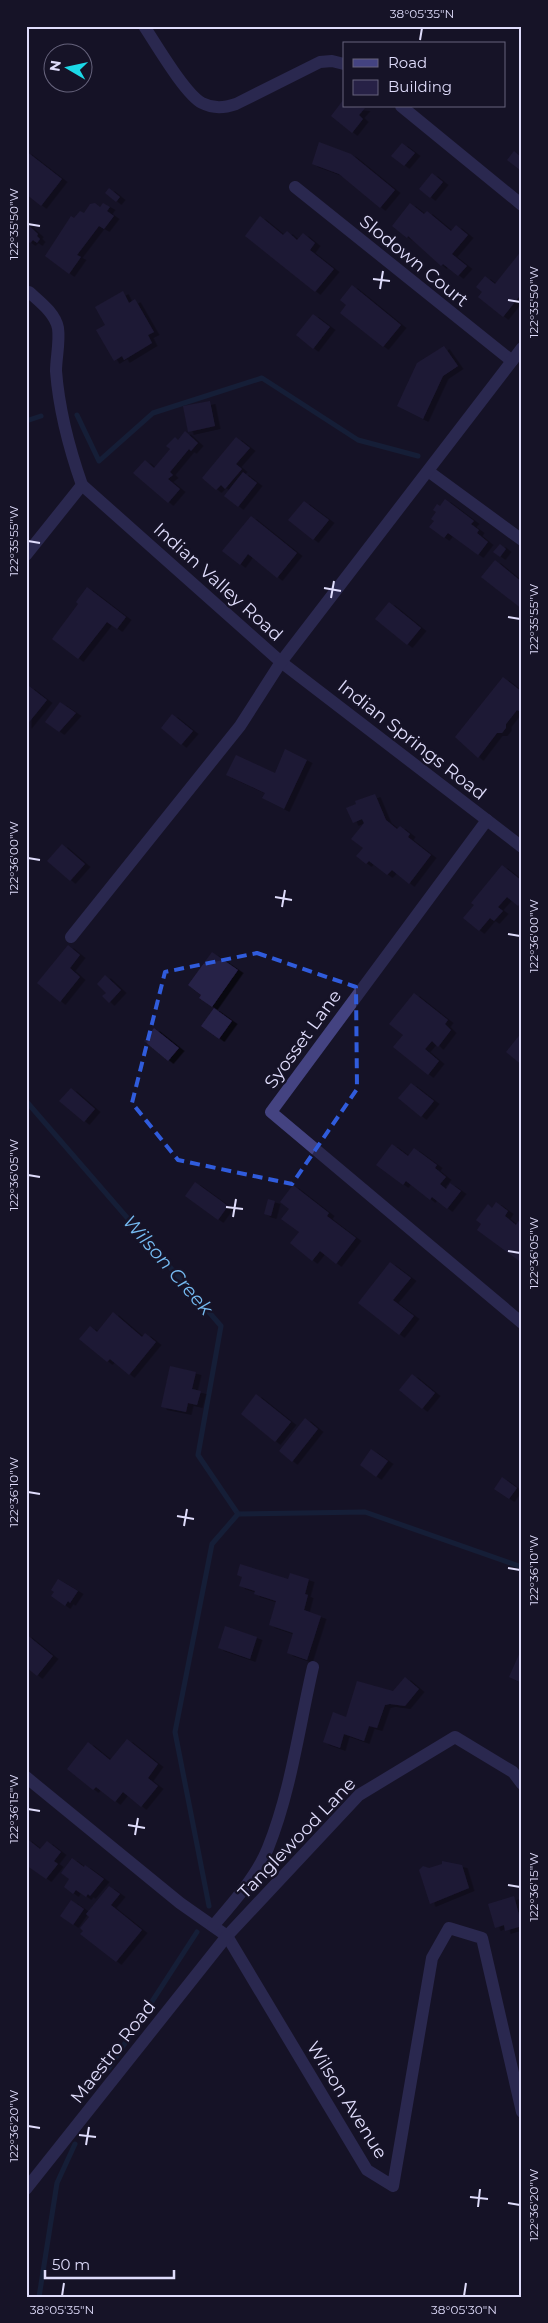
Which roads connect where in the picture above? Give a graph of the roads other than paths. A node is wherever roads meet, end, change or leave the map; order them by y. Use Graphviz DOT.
graph roads {
  1 [pos="144,26"];
  2 [pos="343,64"];
  3 [pos="403,108"];
  4 [pos="295,187"];
  5 [pos="522,205"];
  6 [pos="29,292"];
  7 [pos="522,348"];
  8 [pos="512,361"];
  9 [pos="428,471"];
  10 [pos="82,485"];
  11 [pos="522,540"];
  12 [pos="26,555"];
  13 [pos="281,662"];
  14 [pos="487,820"];
  15 [pos="522,847"];
  16 [pos="71,937"];
  17 [pos="522,1323"];
  18 [pos="313,1666"];
  19 [pos="26,1777"];
  20 [pos="522,1784"];
  21 [pos="213,1926"];
  22 [pos="226,1936"];
  23 [pos="522,2112"];
  24 [pos="26,2189"];
  1 -- 2 [label="street"];
  3 -- 5 [label="street"];
  4 -- 8 [label="street, Slodown Court"];
  6 -- 10 [label="street"];
  7 -- 8 [label="street, Indian Valley Road"];
  8 -- 9 [label="street, Indian Valley Road"];
  9 -- 11 [label="street"];
  9 -- 13 [label="street, Indian Valley Road"];
  10 -- 12 [label="street"];
  10 -- 13 [label="street, Indian Valley Road"];
  13 -- 14 [label="street, Indian Springs Road"];
  13 -- 16 [label="street"];
  14 -- 15 [label="street, Indian Springs Road"];
  14 -- 17 [label="street, Syosset Lane"];
  18 -- 21 [label="street"];
  19 -- 21 [label="street, Wilson Avenue"];
  20 -- 22 [label="street, Tanglewood Lane"];
  21 -- 22 [label="street, Wilson Avenue"];
  22 -- 23 [label="street, Wilson Avenue"];
  22 -- 24 [label="street, Maestro Road"];
}
